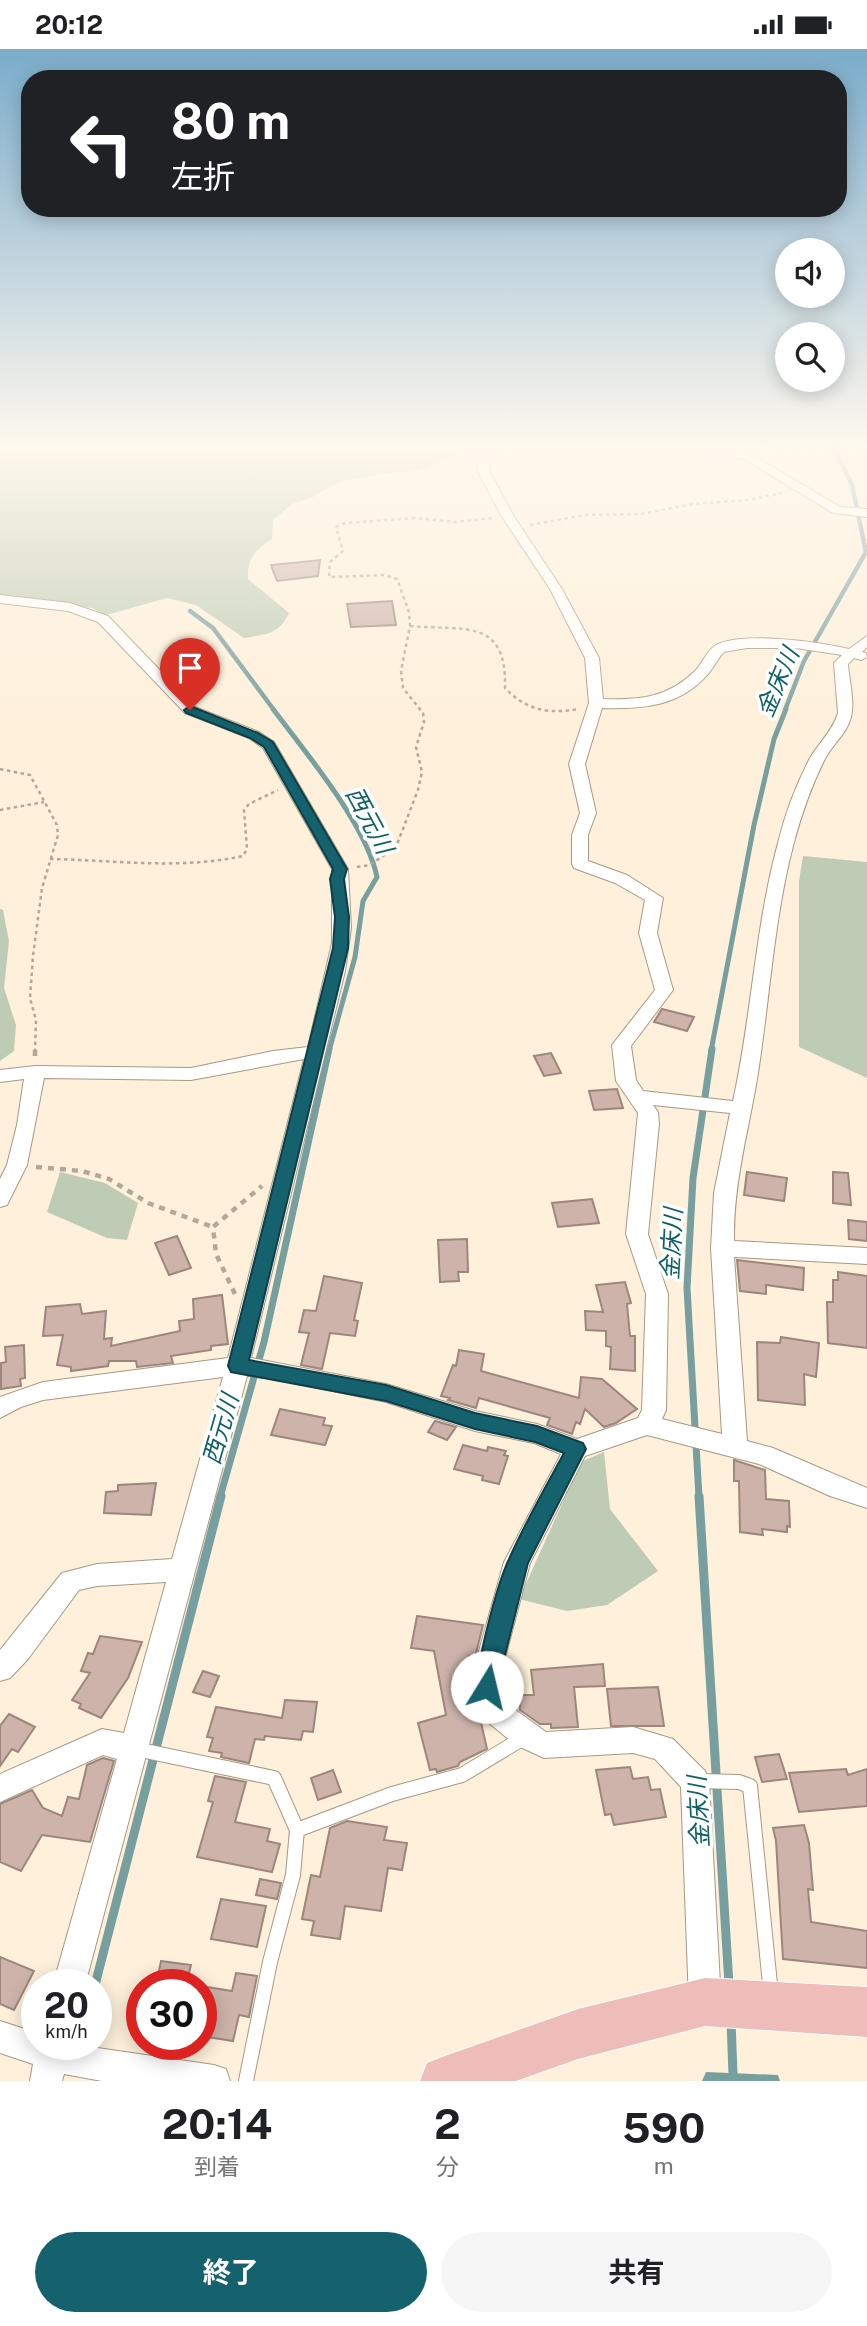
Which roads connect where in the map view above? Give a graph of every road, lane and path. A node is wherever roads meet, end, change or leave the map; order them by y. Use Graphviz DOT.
graph roads {
  1 [pos="342,544"];
  2 [pos="526,544"];
  3 [pos="0,599"];
  4 [pos="410,626"];
  5 [pos="867,641"];
  6 [pos="859,656"];
  7 [pos="595,704"];
  8 [pos="0,769"];
  9 [pos="292,783"];
  10 [pos="44,802"];
  11 [pos="0,810"];
  12 [pos="50,859"];
  13 [pos="358,867"];
  14 [pos="316,1052"];
  15 [pos="35,1072"];
  16 [pos="0,1076"];
  17 [pos="639,1097"];
  18 [pos="733,1107"];
  19 [pos="17,1165"];
  20 [pos="287,1167"];
  21 [pos="0,1200"];
  22 [pos="213,1227"];
  23 [pos="722,1248"];
  24 [pos="867,1256"];
  25 [pos="248,1317"];
  26 [pos="238,1366"];
  27 [pos="0,1409"];
  28 [pos="654,1427"];
  29 [pos="736,1447"];
  30 [pos="576,1449"];
  31 [pos="867,1498"];
  32 [pos="182,1570"];
  33 [pos="0,1669"];
  34 [pos="526,1736"];
  35 [pos="134,1749"];
  36 [pos="695,1781"];
  37 [pos="0,1788"];
  38 [pos="297,1830"];
  39 [pos="73,1969"];
  40 [pos="705,2002"];
  41 [pos="772,2006"];
  42 [pos="867,2012"];
  43 [pos="0,2037"];
  44 [pos="63,2061"];
  45 [pos="214,2081"];
  46 [pos="246,2081"];
  47 [pos="445,2081"];
  1 -- 4 [label="path"];
  2 -- 7 [label="street"];
  3 -- 9 [label="street"];
  4 -- 7 [label="path"];
  4 -- 13 [label="path"];
  5 -- 6 [label="street"];
  6 -- 7 [label="street"];
  6 -- 18 [label="street"];
  7 -- 17 [label="street"];
  8 -- 10 [label="path"];
  9 -- 12 [label="path"];
  9 -- 14 [label="street"];
  10 -- 11 [label="path"];
  10 -- 12 [label="path"];
  12 -- 15 [label="path"];
  14 -- 15 [label="street"];
  14 -- 20 [label="street"];
  15 -- 16 [label="street"];
  15 -- 19 [label="street"];
  17 -- 18 [label="street"];
  17 -- 28 [label="street"];
  18 -- 23 [label="street"];
  19 -- 21 [label="street"];
  19 -- 22 [label="path"];
  20 -- 22 [label="path"];
  20 -- 25 [label="street"];
  22 -- 25 [label="path"];
  23 -- 24 [label="street"];
  23 -- 29 [label="street"];
  25 -- 26 [label="street"];
  26 -- 27 [label="street"];
  26 -- 30 [label="street"];
  26 -- 32 [label="street"];
  28 -- 29 [label="street"];
  28 -- 30 [label="street"];
  29 -- 31 [label="street"];
  30 -- 34 [label="street"];
  32 -- 33 [label="street"];
  32 -- 35 [label="street"];
  34 -- 36 [label="street"];
  34 -- 38 [label="lane"];
  35 -- 37 [label="street"];
  35 -- 38 [label="lane"];
  35 -- 39 [label="street"];
  36 -- 40 [label="street"];
  36 -- 41 [label="lane"];
  38 -- 46 [label="lane"];
  40 -- 41 [label="main road"];
  40 -- 47 [label="main road"];
  41 -- 42 [label="main road"];
  43 -- 44 [label="street"];
  44 -- 45 [label="street"];
}
